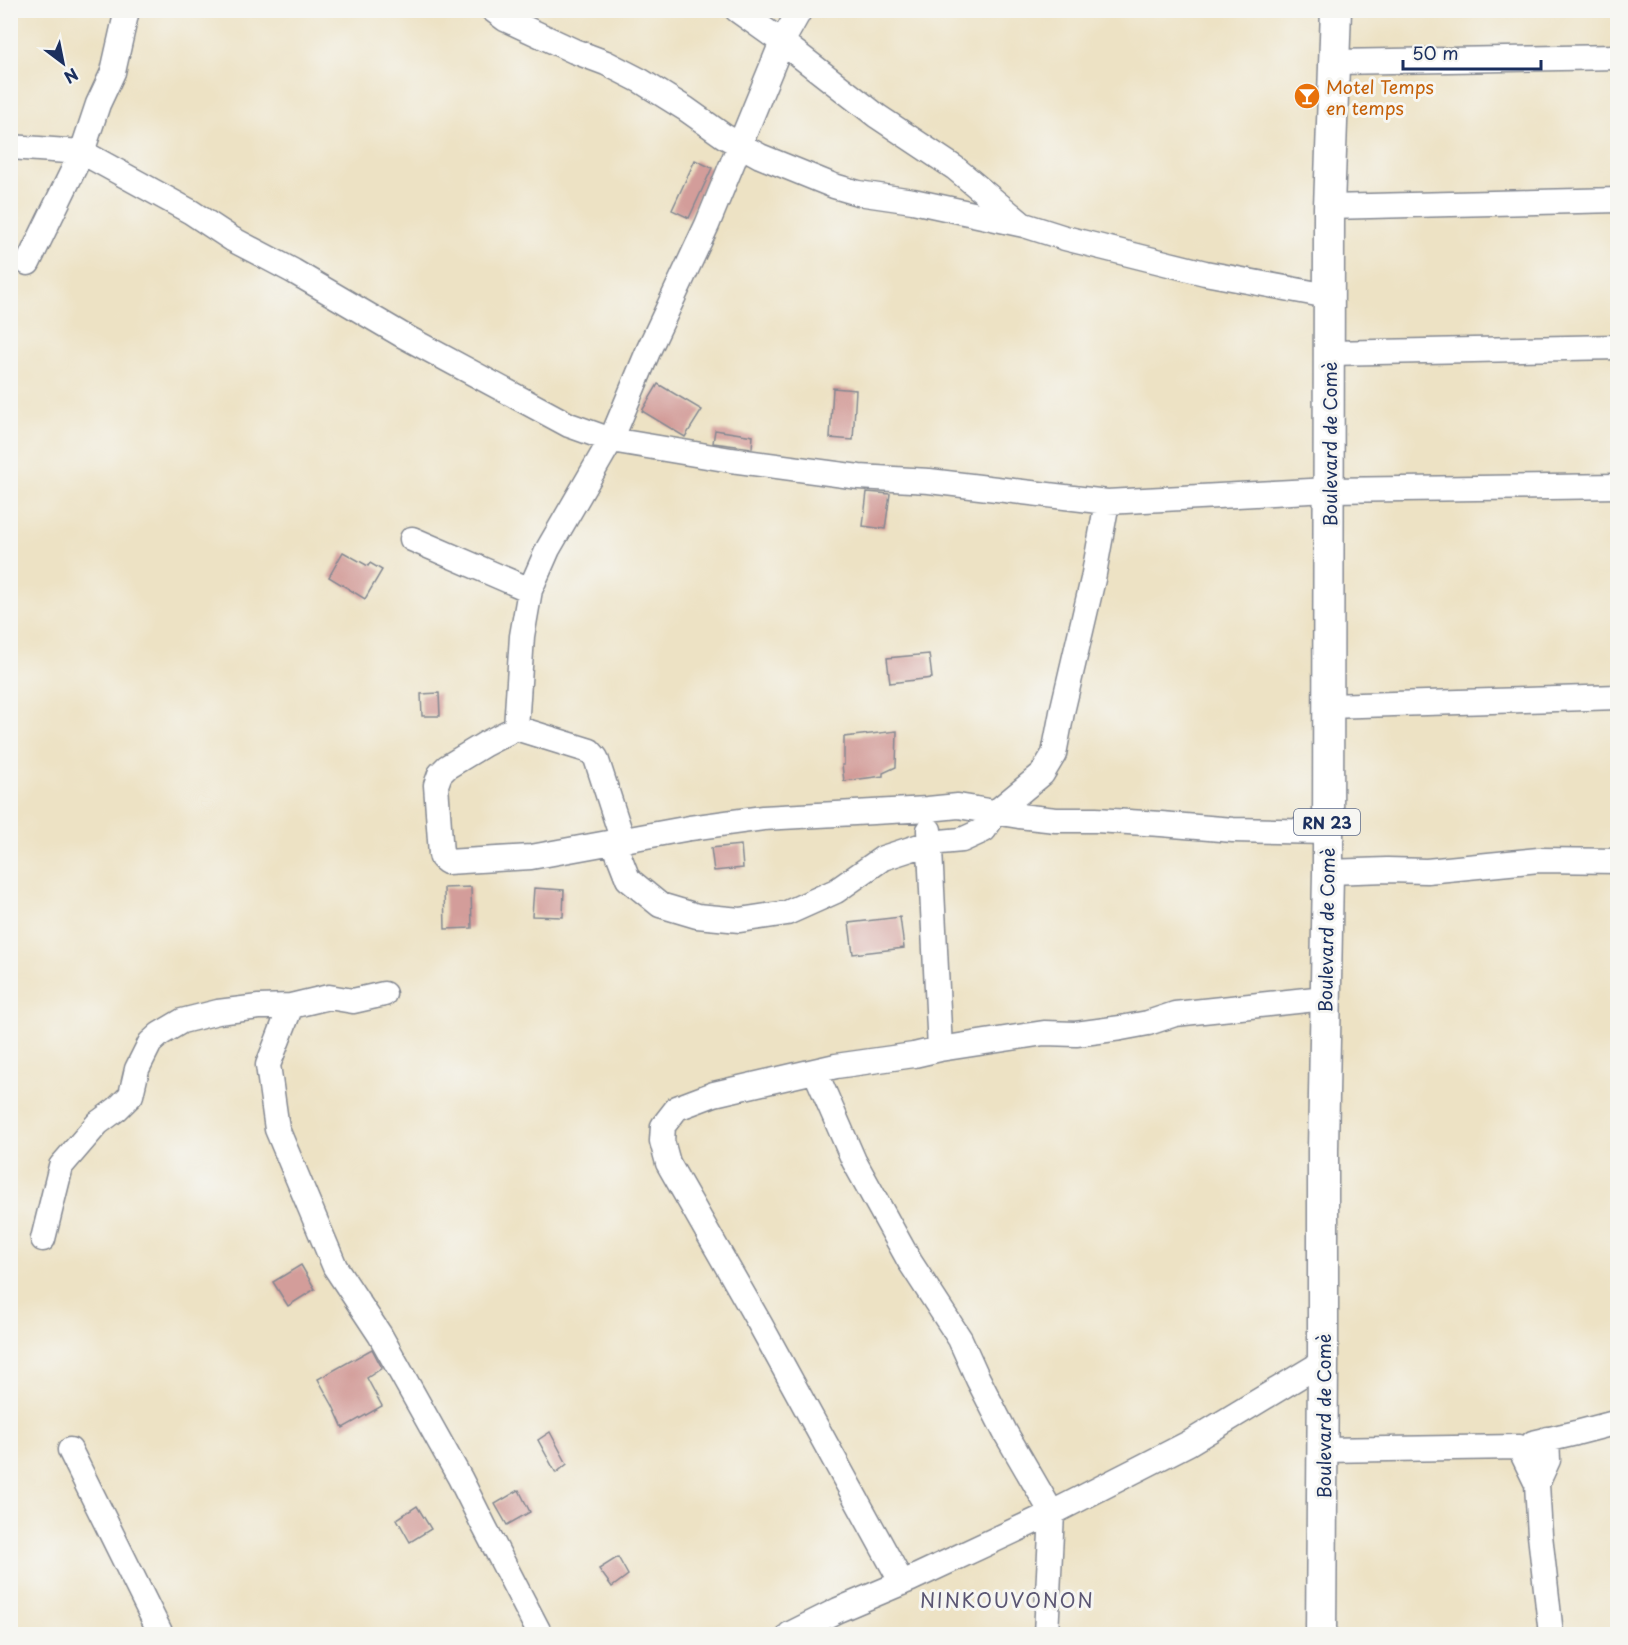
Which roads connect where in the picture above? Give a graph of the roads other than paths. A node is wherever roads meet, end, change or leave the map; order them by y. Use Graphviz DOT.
graph roads {
  1 [pos="127,10"];
  2 [pos="493,10"];
  3 [pos="737,10"];
  4 [pos="800,10"];
  5 [pos="1336,10"];
  6 [pos="782,42"];
  7 [pos="1617,57"];
  8 [pos="1335,62"];
  9 [pos="740,144"];
  10 [pos="10,147"];
  11 [pos="82,152"];
  12 [pos="1617,200"];
  13 [pos="1329,207"];
  14 [pos="1023,225"];
  15 [pos="28,263"];
  16 [pos="1328,296"];
  17 [pos="1617,347"];
  18 [pos="1329,353"];
  19 [pos="611,440"];
  20 [pos="1617,486"];
  21 [pos="1329,490"];
  22 [pos="1107,502"];
  23 [pos="412,539"];
  24 [pos="530,590"];
  25 [pos="1617,697"];
  26 [pos="1328,706"];
  27 [pos="516,728"];
  28 [pos="928,809"];
  29 [pos="996,812"];
  30 [pos="1327,832"];
  31 [pos="618,842"];
  32 [pos="929,843"];
  33 [pos="1617,861"];
  34 [pos="1328,872"];
  35 [pos="384,994"];
  36 [pos="1326,998"];
  37 [pos="291,1006"];
  38 [pos="940,1049"];
  39 [pos="815,1071"];
  40 [pos="43,1239"];
  41 [pos="1323,1362"];
  42 [pos="1617,1422"];
  43 [pos="1547,1438"];
  44 [pos="1519,1447"];
  45 [pos="70,1450"];
  46 [pos="1323,1450"];
  47 [pos="1537,1484"];
  48 [pos="1052,1513"];
  49 [pos="902,1583"];
  50 [pos="161,1635"];
  51 [pos="540,1635"];
  52 [pos="790,1635"];
  53 [pos="1046,1635"];
  54 [pos="1321,1635"];
  55 [pos="1551,1635"];
  1 -- 11 [label="street"];
  2 -- 9 [label="street"];
  3 -- 6 [label="street"];
  4 -- 6 [label="street"];
  5 -- 8 [label="main road, Boulevard de Comè / RN 23"];
  6 -- 9 [label="street"];
  6 -- 14 [label="street"];
  7 -- 8 [label="street"];
  8 -- 13 [label="main road, Boulevard de Comè / RN 23"];
  9 -- 14 [label="street"];
  9 -- 19 [label="street"];
  10 -- 11 [label="street"];
  11 -- 15 [label="street"];
  11 -- 19 [label="street"];
  12 -- 13 [label="street"];
  13 -- 16 [label="main road, Boulevard de Comè / RN 23"];
  14 -- 16 [label="street"];
  16 -- 18 [label="main road, Boulevard de Comè / RN 23"];
  17 -- 18 [label="street"];
  18 -- 21 [label="main road, Boulevard de Comè / RN 23"];
  19 -- 22 [label="street"];
  19 -- 24 [label="street"];
  20 -- 21 [label="street"];
  21 -- 22 [label="street"];
  21 -- 26 [label="main road, Boulevard de Comè / RN 23"];
  22 -- 29 [label="street"];
  23 -- 24 [label="street"];
  24 -- 27 [label="street"];
  25 -- 26 [label="street"];
  26 -- 30 [label="main road, Boulevard de Comè / RN 23"];
  27 -- 31 [label="street"];
  27 -- 31 [label="street"];
  28 -- 29 [label="street"];
  28 -- 31 [label="street"];
  28 -- 32 [label="street"];
  29 -- 30 [label="street"];
  29 -- 32 [label="street"];
  30 -- 34 [label="main road, Boulevard de Comè / RN 23"];
  31 -- 32 [label="street"];
  32 -- 38 [label="street"];
  33 -- 34 [label="street"];
  34 -- 36 [label="main road, Boulevard de Comè / RN 23"];
  35 -- 37 [label="street"];
  36 -- 38 [label="street"];
  36 -- 41 [label="main road, Boulevard de Comè / RN 23"];
  37 -- 40 [label="street"];
  37 -- 51 [label="street"];
  38 -- 39 [label="street"];
  39 -- 48 [label="street"];
  39 -- 49 [label="street"];
  41 -- 46 [label="main road, Boulevard de Comè / RN 23"];
  41 -- 48 [label="street"];
  42 -- 43 [label="street"];
  43 -- 44 [label="street"];
  43 -- 47 [label="street"];
  44 -- 46 [label="street"];
  44 -- 47 [label="street"];
  45 -- 50 [label="street"];
  46 -- 54 [label="main road, Boulevard de Comè / RN 23"];
  47 -- 55 [label="street"];
  48 -- 49 [label="street"];
  48 -- 53 [label="street"];
  49 -- 52 [label="street"];
}
